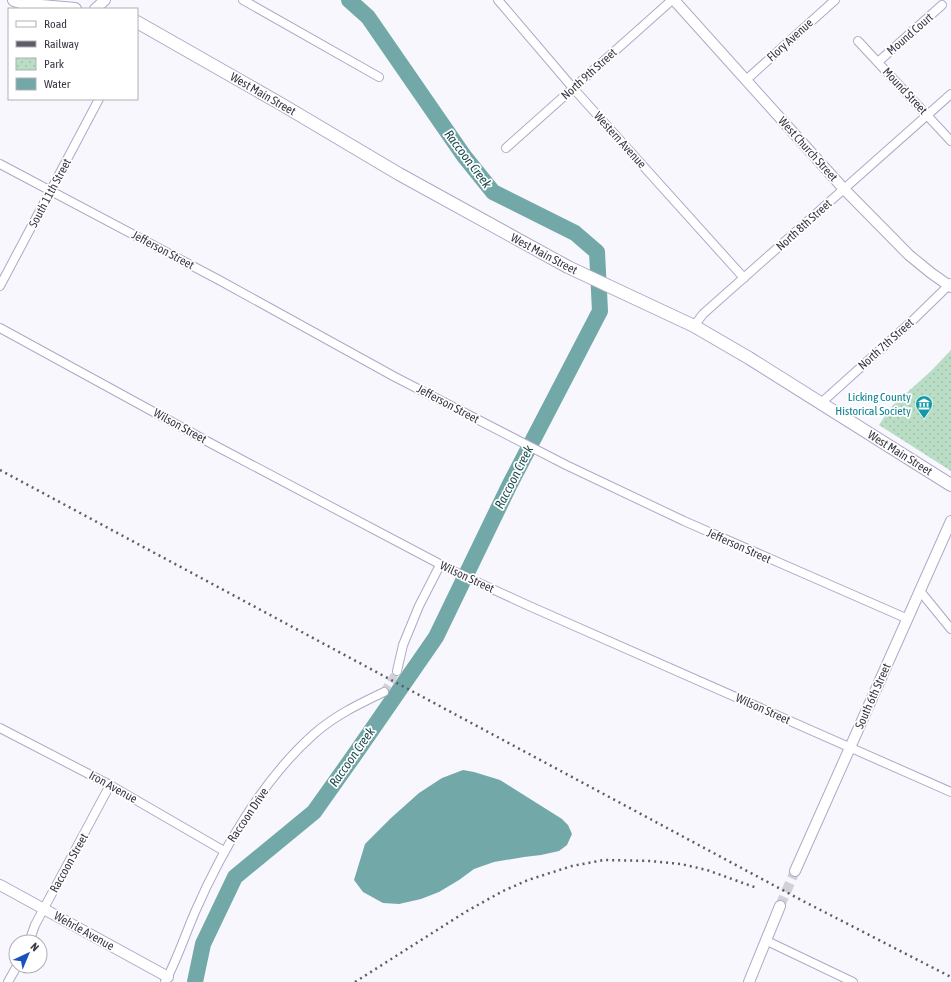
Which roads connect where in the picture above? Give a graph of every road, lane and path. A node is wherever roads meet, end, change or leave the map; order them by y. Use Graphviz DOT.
graph roads {
  1 [pos="14,0"];
  2 [pos="105,0"];
  3 [pos="243,0"];
  4 [pos="498,0"];
  5 [pos="673,0"];
  6 [pos="835,0"];
  7 [pos="942,5"];
  8 [pos="64,8"];
  9 [pos="97,8"];
  10 [pos="138,24"];
  11 [pos="858,41"];
  12 [pos="878,62"];
  13 [pos="379,77"];
  14 [pos="746,80"];
  15 [pos="573,88"];
  16 [pos="951,94"];
  17 [pos="98,100"];
  18 [pos="927,114"];
  19 [pos="951,141"];
  20 [pos="506,148"];
  21 [pos="0,164"];
  22 [pos="843,188"];
  23 [pos="50,191"];
  24 [pos="744,278"];
  25 [pos="950,285"];
  26 [pos="0,286"];
  27 [pos="694,326"];
  28 [pos="0,328"];
  29 [pos="820,403"];
  30 [pos="951,485"];
  31 [pos="951,521"];
  32 [pos="440,565"];
  33 [pos="920,591"];
  34 [pos="908,619"];
  35 [pos="951,629"];
  36 [pos="397,671"];
  37 [pos="384,692"];
  38 [pos="0,728"];
  39 [pos="850,747"];
  40 [pos="110,785"];
  41 [pos="951,792"];
  42 [pos="224,851"];
  43 [pos="795,871"];
  44 [pos="0,885"];
  45 [pos="780,906"];
  46 [pos="44,909"];
  47 [pos="32,934"];
  48 [pos="767,941"];
  49 [pos="167,980"];
  50 [pos="749,982"];
  51 [pos="853,982"];
  1 -- 8 [label="main road"];
  2 -- 9 [label="street"];
  3 -- 13 [label="street"];
  4 -- 15 [label="street, Western Avenue"];
  5 -- 14 [label="street, West Church Street"];
  5 -- 15 [label="street, North 9th Street"];
  6 -- 14 [label="street, Flory Avenue"];
  7 -- 12 [label="street, Mound Court"];
  10 -- 27 [label="main road, West Main Street"];
  11 -- 12 [label="street, Mound Street"];
  12 -- 18 [label="street, Mound Street"];
  14 -- 22 [label="street, West Church Street"];
  15 -- 20 [label="street, North 9th Street"];
  15 -- 24 [label="street, Western Avenue"];
  16 -- 18 [label="street, North 8th Street"];
  17 -- 23 [label="street, South 11th Street"];
  18 -- 19 [label="street, Mound Street"];
  18 -- 22 [label="street, North 8th Street"];
  21 -- 23 [label="street, Jefferson Street"];
  22 -- 24 [label="street, North 8th Street"];
  22 -- 25 [label="street, West Church Street"];
  23 -- 26 [label="street, South 11th Street"];
  23 -- 34 [label="street, Jefferson Street"];
  24 -- 27 [label="street, North 8th Street"];
  25 -- 29 [label="street, North 7th Street"];
  27 -- 29 [label="main road, West Main Street"];
  28 -- 32 [label="street, Wilson Street"];
  29 -- 30 [label="main road, West Main Street"];
  31 -- 33 [label="street, South 6th Street"];
  32 -- 36 [label="street"];
  32 -- 39 [label="street, Wilson Street"];
  33 -- 34 [label="street, South 6th Street"];
  33 -- 35 [label="street"];
  34 -- 39 [label="street, South 6th Street"];
  37 -- 42 [label="street, Raccoon Drive"];
  38 -- 40 [label="street, Iron Avenue"];
  39 -- 41 [label="street, Wilson Street"];
  39 -- 43 [label="street, South 6th Street"];
  40 -- 42 [label="street, Iron Avenue"];
  40 -- 46 [label="street, Raccoon Street"];
  42 -- 49 [label="street, Raccoon Drive"];
  44 -- 46 [label="street, Wehrle Avenue"];
  45 -- 48 [label="street"];
  46 -- 47 [label="street, Raccoon Street"];
  46 -- 49 [label="street, Wehrle Avenue"];
  48 -- 50 [label="street"];
  48 -- 51 [label="street"];
}
